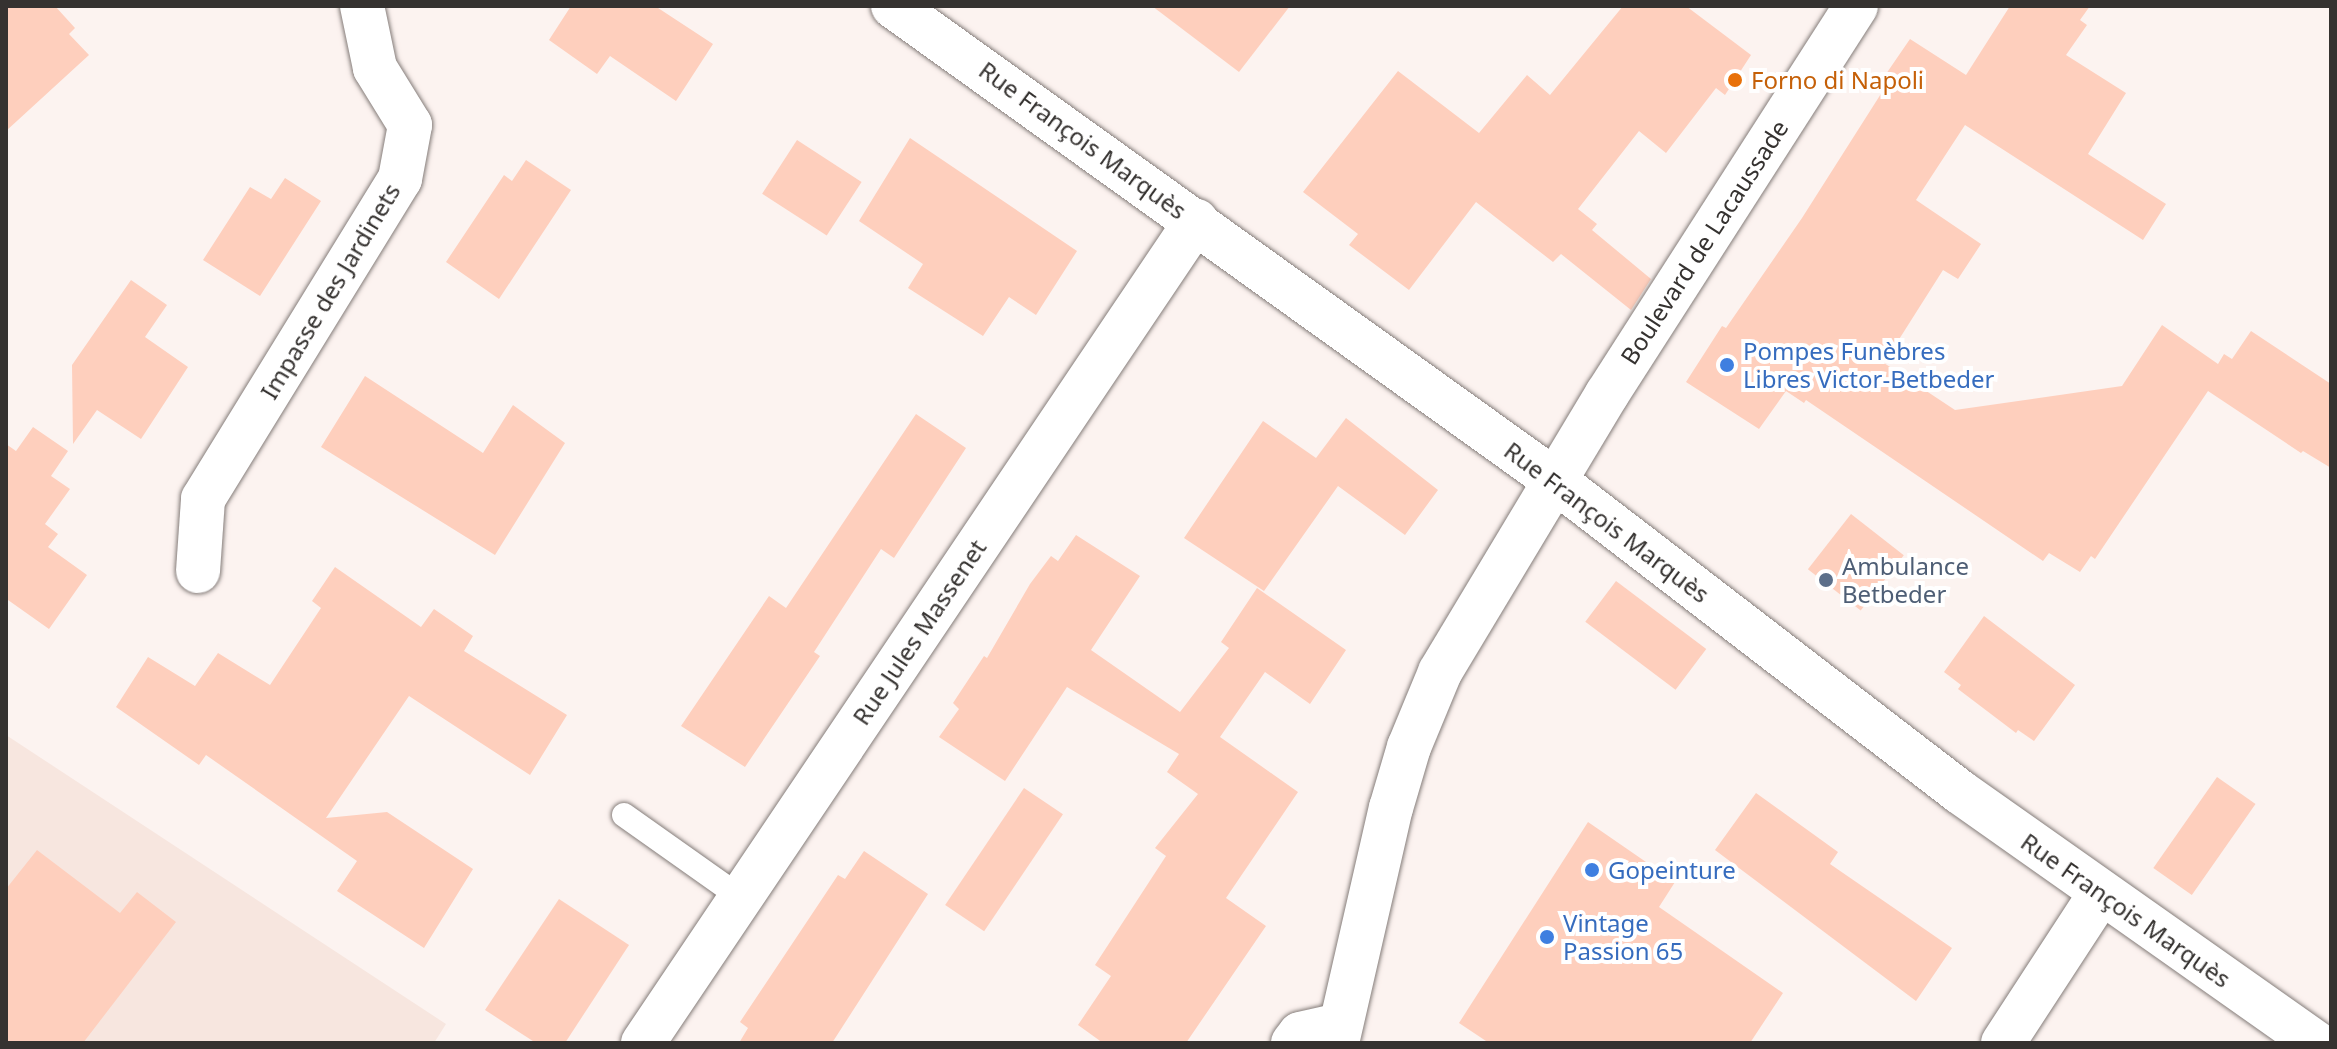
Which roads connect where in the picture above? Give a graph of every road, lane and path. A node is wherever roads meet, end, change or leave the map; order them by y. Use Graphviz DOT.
graph roads {
  1 [pos="362,6"];
  2 [pos="893,6"];
  3 [pos="1856,6"];
  4 [pos="1196,221"];
  5 [pos="1554,480"];
  6 [pos="198,571"];
  7 [pos="624,815"];
  8 [pos="2100,894"];
  9 [pos="740,897"];
  10 [pos="1338,1034"];
  11 [pos="643,1043"];
  12 [pos="1293,1043"];
  13 [pos="2003,1043"];
  14 [pos="2316,1043"];
  1 -- 6 [label="street, Impasse des Jardinets"];
  2 -- 4 [label="street, Rue François Marquès"];
  3 -- 5 [label="street, Boulevard de Lacaussade"];
  4 -- 5 [label="street, Rue François Marquès"];
  4 -- 9 [label="street, Rue Jules Massenet"];
  5 -- 8 [label="street, Rue François Marquès"];
  5 -- 10 [label="street, Boulevard de Lacaussade"];
  7 -- 9 [label="lane"];
  8 -- 13 [label="street"];
  8 -- 14 [label="street, Rue François Marquès"];
  9 -- 11 [label="street, Rue Jules Massenet"];
  10 -- 12 [label="street"];
}
